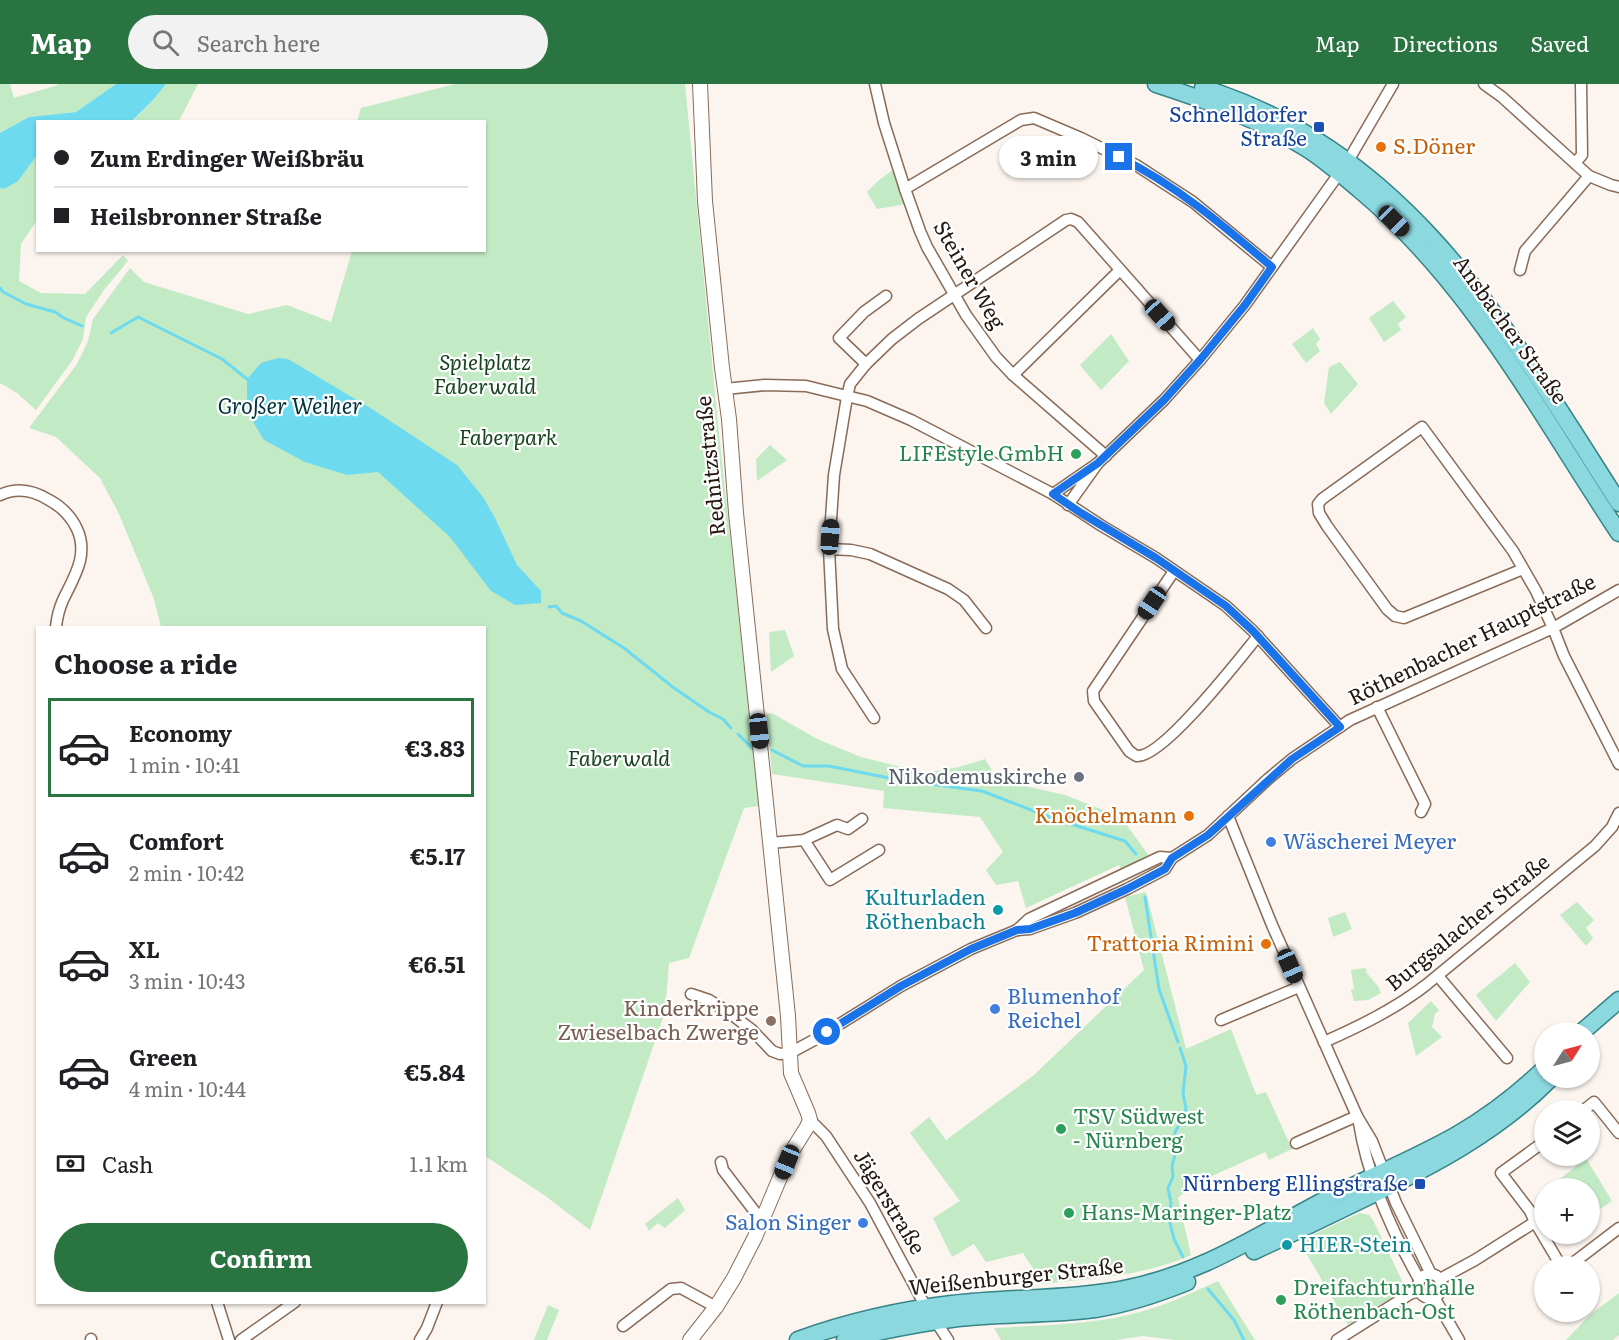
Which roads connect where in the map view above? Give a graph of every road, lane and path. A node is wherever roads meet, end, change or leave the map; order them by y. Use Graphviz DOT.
graph roads {
  1 [pos="700,84"];
  2 [pos="875,84"];
  3 [pos="1156,84"];
  4 [pos="1191,84"];
  5 [pos="1393,84"];
  6 [pos="1484,84"];
  7 [pos="1581,84"];
  8 [pos="1575,163"];
  9 [pos="1344,167"];
  10 [pos="1589,176"];
  11 [pos="1619,187"];
  12 [pos="905,189"];
  13 [pos="1272,267"];
  14 [pos="1120,270"];
  15 [pos="1520,270"];
  16 [pos="954,295"];
  17 [pos="886,296"];
  18 [pos="1200,360"];
  19 [pos="866,364"];
  20 [pos="1013,375"];
  21 [pos="725,389"];
  22 [pos="847,397"];
  23 [pos="1102,460"];
  24 [pos="1053,494"];
  25 [pos="0,495"];
  26 [pos="1619,503"];
  27 [pos="1068,505"];
  28 [pos="1619,533"];
  29 [pos="829,549"];
  30 [pos="1523,569"];
  31 [pos="1174,571"];
  32 [pos="1619,590"];
  33 [pos="56,626"];
  34 [pos="986,628"];
  35 [pos="1553,628"];
  36 [pos="1258,636"];
  37 [pos="1377,707"];
  38 [pos="874,718"];
  39 [pos="1340,727"];
  40 [pos="1616,750"];
  41 [pos="1619,764"];
  42 [pos="1421,812"];
  43 [pos="1619,813"];
  44 [pos="1228,816"];
  45 [pos="862,819"];
  46 [pos="1616,831"];
  47 [pos="804,840"];
  48 [pos="770,843"];
  49 [pos="879,850"];
  50 [pos="1438,976"];
  51 [pos="1299,987"];
  52 [pos="692,994"];
  53 [pos="1619,1000"];
  54 [pos="1619,1012"];
  55 [pos="1221,1020"];
  56 [pos="1594,1022"];
  57 [pos="1600,1029"];
  58 [pos="1324,1042"];
  59 [pos="790,1053"];
  60 [pos="1507,1058"];
  61 [pos="1534,1077"];
  62 [pos="1540,1088"];
  63 [pos="1600,1109"];
  64 [pos="1358,1116"];
  65 [pos="810,1120"];
  66 [pos="1619,1133"];
  67 [pos="1296,1143"];
  68 [pos="1534,1149"];
  69 [pos="721,1162"];
  70 [pos="1380,1182"];
  71 [pos="762,1221"];
  72 [pos="1534,1222"];
  73 [pos="1619,1228"];
  74 [pos="1582,1256"];
  75 [pos="1435,1276"];
  76 [pos="1419,1285"];
  77 [pos="1434,1297"];
  78 [pos="218,1304"];
  79 [pos="292,1304"];
  80 [pos="436,1304"];
  81 [pos="716,1307"];
  82 [pos="927,1307"];
  83 [pos="937,1321"];
  84 [pos="623,1326"];
  85 [pos="229,1340"];
  86 [pos="241,1340"];
  87 [pos="420,1340"];
  88 [pos="690,1340"];
  89 [pos="798,1340"];
  90 [pos="845,1340"];
  91 [pos="948,1340"];
  92 [pos="1336,1340"];
  93 [pos="1459,1340"];
  1 -- 21 [label="main road, Rednitzstraße"];
  2 -- 12 [label="street, Steiner Weg"];
  3 -- 9 [label="main road, Ansbacher Straße"];
  4 -- 9 [label="main road, Ansbacher Straße"];
  5 -- 9 [label="street"];
  6 -- 8 [label="street"];
  7 -- 8 [label="street"];
  8 -- 10 [label="street"];
  9 -- 13 [label="street"];
  9 -- 26 [label="main road, Ansbacher Straße"];
  9 -- 28 [label="main road, Ansbacher Straße"];
  10 -- 11 [label="street"];
  10 -- 15 [label="street"];
  12 -- 13 [label="street"];
  12 -- 16 [label="street, Steiner Weg"];
  13 -- 18 [label="street"];
  14 -- 16 [label="street"];
  14 -- 18 [label="street"];
  14 -- 20 [label="street"];
  16 -- 19 [label="street"];
  16 -- 20 [label="street, Steiner Weg"];
  17 -- 19 [label="street"];
  18 -- 23 [label="street"];
  19 -- 22 [label="street"];
  20 -- 23 [label="street, Steiner Weg"];
  21 -- 22 [label="street"];
  21 -- 48 [label="main road, Rednitzstraße"];
  22 -- 24 [label="street"];
  22 -- 29 [label="street"];
  23 -- 24 [label="street"];
  23 -- 27 [label="street"];
  24 -- 27 [label="street"];
  25 -- 33 [label="street"];
  27 -- 31 [label="street"];
  29 -- 34 [label="street"];
  29 -- 38 [label="street"];
  30 -- 30 [label="street"];
  30 -- 35 [label="street"];
  31 -- 36 [label="street"];
  31 -- 36 [label="street"];
  32 -- 35 [label="street, Röthenbacher Hauptstraße"];
  35 -- 37 [label="street, Röthenbacher Hauptstraße"];
  35 -- 40 [label="street"];
  36 -- 39 [label="street"];
  37 -- 39 [label="street, Röthenbacher Hauptstraße"];
  37 -- 42 [label="street"];
  39 -- 44 [label="street, Röthenbacher Hauptstraße"];
  40 -- 41 [label="street"];
  43 -- 46 [label="street, Burgsalacher Straße"];
  44 -- 51 [label="street"];
  44 -- 59 [label="street, Röthenbacher Hauptstraße"];
  45 -- 47 [label="street"];
  46 -- 50 [label="street, Burgsalacher Straße"];
  47 -- 48 [label="street"];
  47 -- 49 [label="street"];
  48 -- 59 [label="main road, Rednitzstraße"];
  50 -- 58 [label="street, Burgsalacher Straße"];
  50 -- 60 [label="street"];
  51 -- 55 [label="street"];
  51 -- 58 [label="street"];
  52 -- 59 [label="street"];
  53 -- 56 [label="main road"];
  54 -- 57 [label="main road"];
  58 -- 64 [label="street"];
  59 -- 65 [label="main road, Rednitzstraße"];
  61 -- 70 [label="main road, Weißenburger Straße"];
  62 -- 70 [label="main road, Weißenburger Straße"];
  63 -- 66 [label="street"];
  64 -- 67 [label="street"];
  64 -- 70 [label="street"];
  65 -- 71 [label="main road"];
  65 -- 82 [label="street, Jägerstraße"];
  68 -- 72 [label="street"];
  69 -- 71 [label="street"];
  70 -- 75 [label="street"];
  70 -- 76 [label="street"];
  70 -- 82 [label="main road, Weißenburger Straße"];
  70 -- 83 [label="main road, Weißenburger Straße"];
  71 -- 81 [label="main road"];
  72 -- 75 [label="street"];
  73 -- 74 [label="street"];
  75 -- 76 [label="street"];
  75 -- 77 [label="street"];
  76 -- 77 [label="street"];
  76 -- 92 [label="street"];
  77 -- 93 [label="street"];
  78 -- 85 [label="street"];
  79 -- 86 [label="street"];
  80 -- 87 [label="street"];
  81 -- 84 [label="street"];
  81 -- 88 [label="main road"];
  82 -- 83 [label="street, Jägerstraße"];
  82 -- 89 [label="main road, Weißenburger Straße"];
  83 -- 90 [label="main road, Weißenburger Straße"];
  83 -- 91 [label="street, Jägerstraße"];
}
